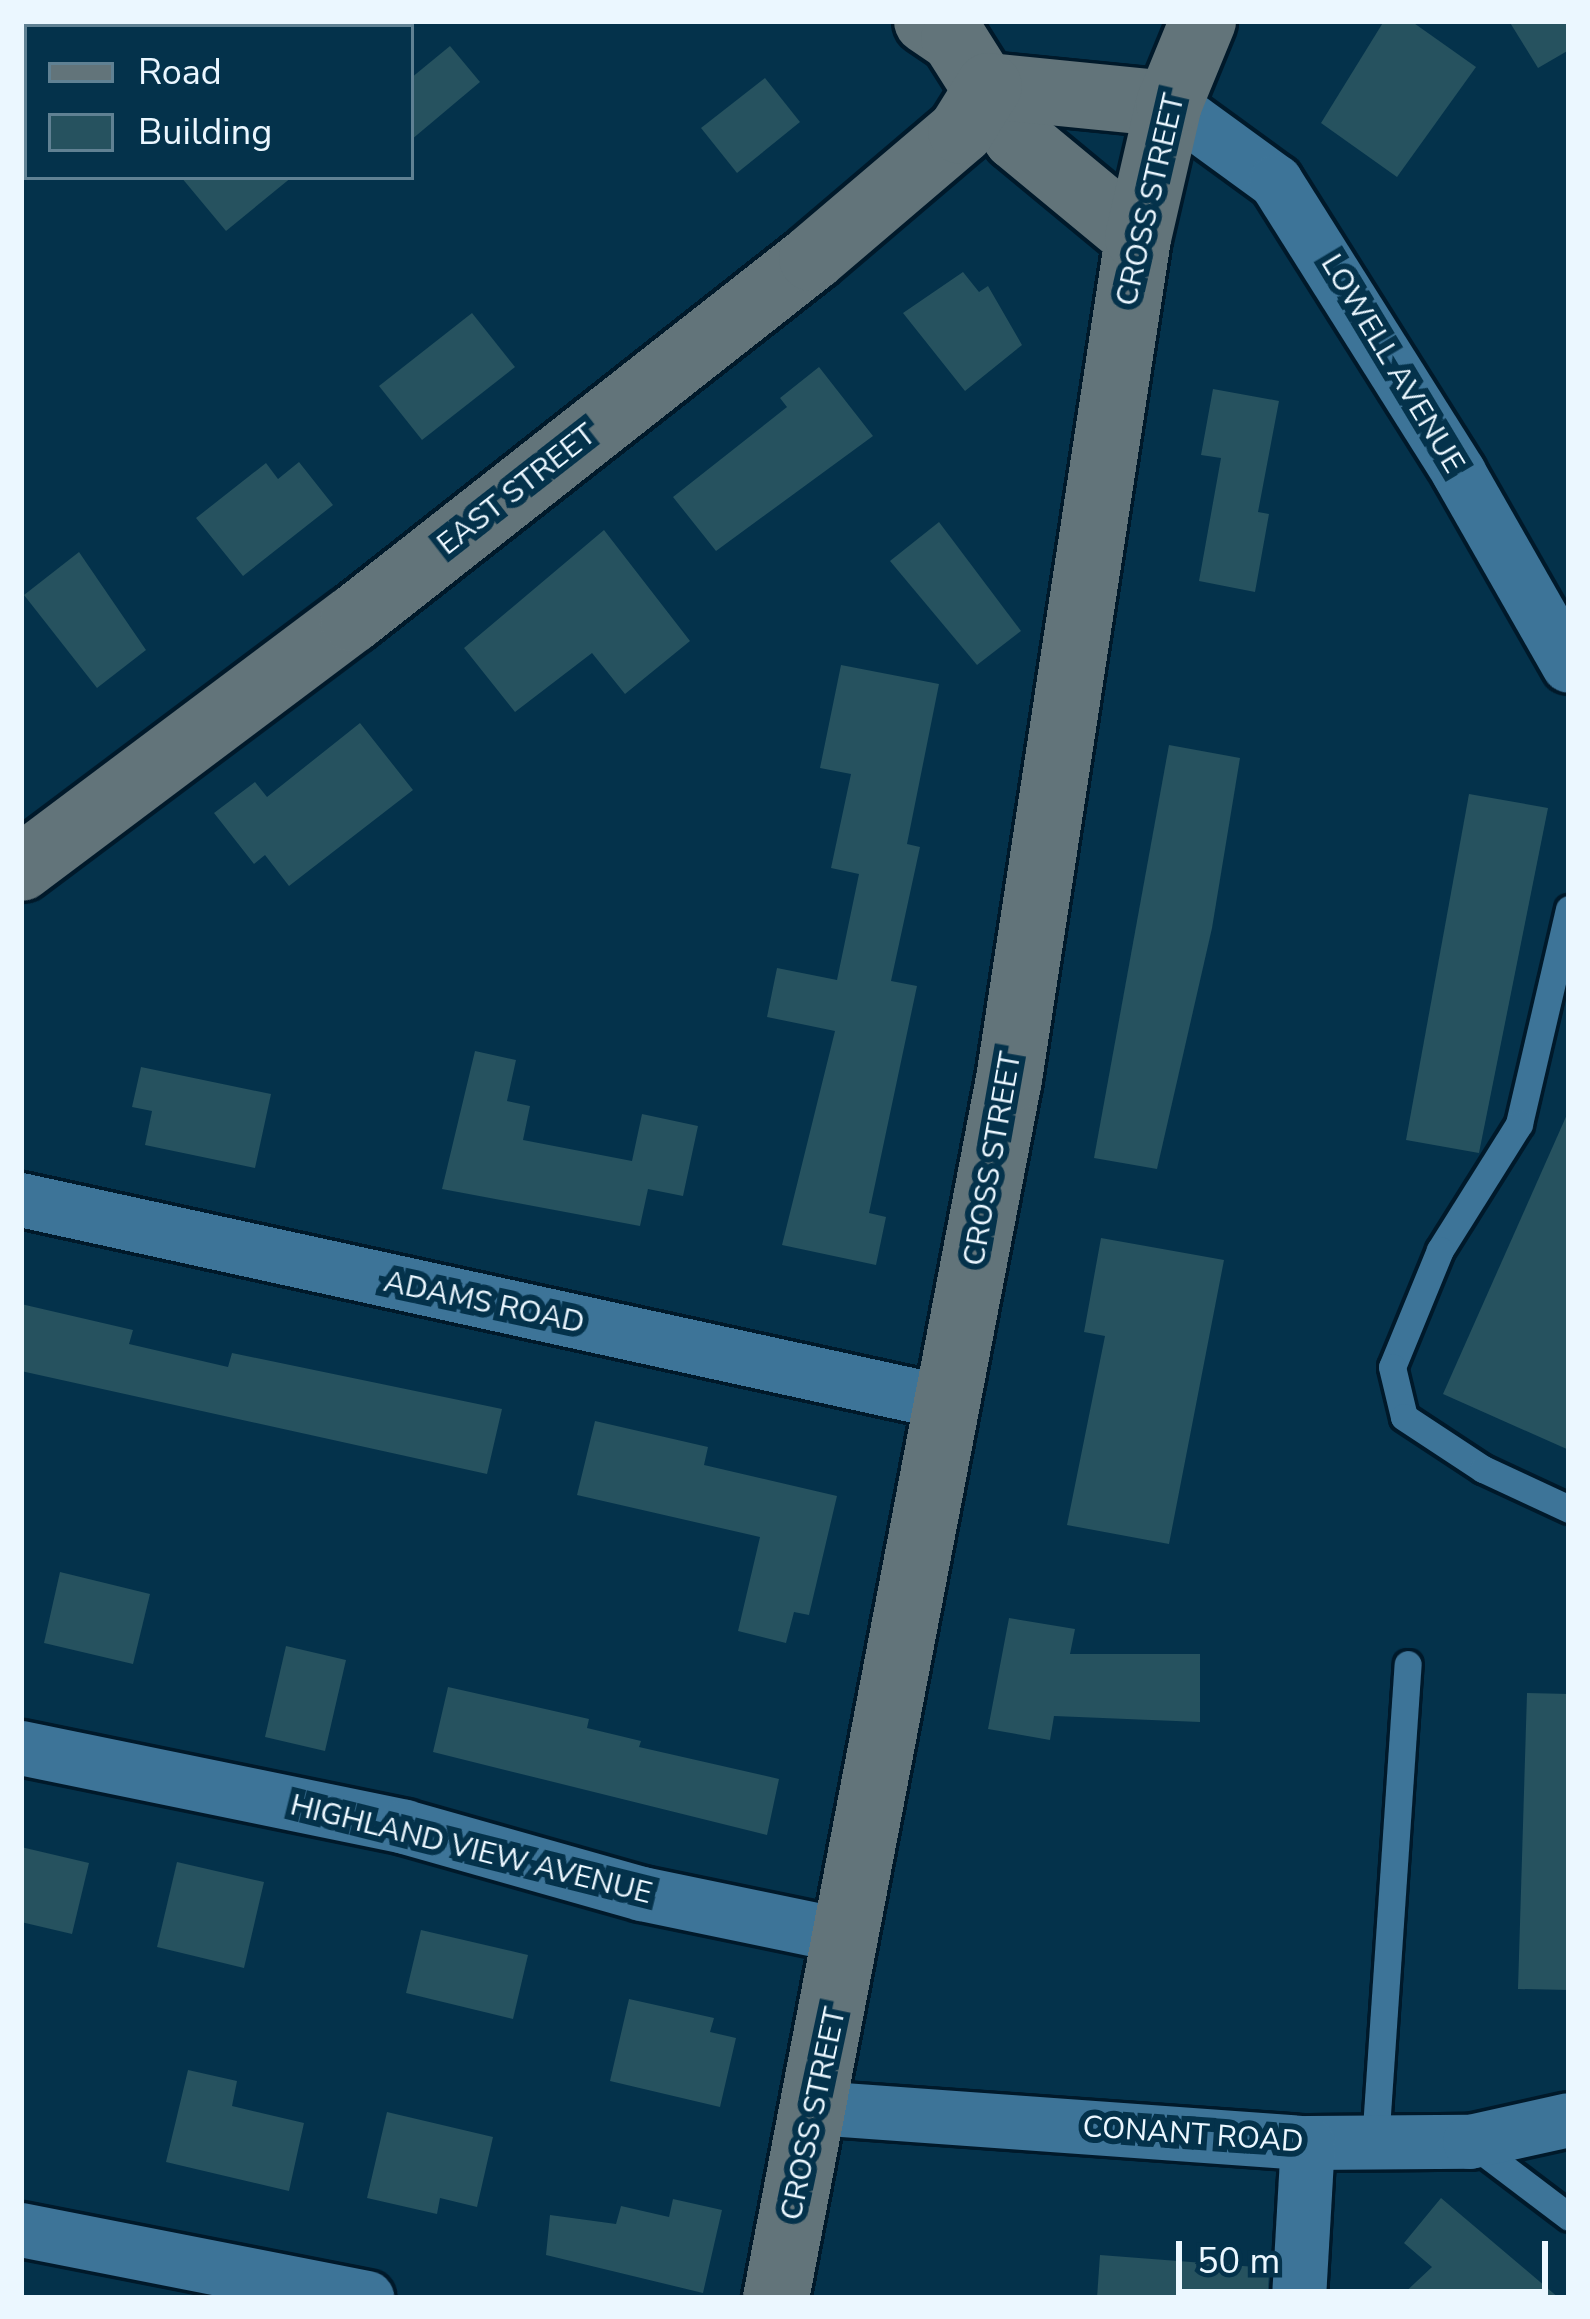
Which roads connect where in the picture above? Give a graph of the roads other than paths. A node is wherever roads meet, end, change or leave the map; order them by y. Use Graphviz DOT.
graph roads {
  1 [pos="927,21"];
  2 [pos="1203,21"];
  3 [pos="989,86"];
  4 [pos="1169,104"];
  5 [pos="1138,238"];
  6 [pos="1569,666"];
  7 [pos="21,868"];
  8 [pos="1568,915"];
  9 [pos="21,1200"];
  10 [pos="947,1403"];
  11 [pos="1569,1509"];
  12 [pos="1408,1664"];
  13 [pos="21,1748"];
  14 [pos="850,1937"];
  15 [pos="815,2108"];
  16 [pos="1569,2120"];
  17 [pos="1470,2142"];
  18 [pos="1308,2143"];
  19 [pos="1375,2143"];
  20 [pos="1569,2217"];
  21 [pos="21,2230"];
  22 [pos="367,2298"];
  23 [pos="776,2298"];
  24 [pos="1299,2298"];
  1 -- 3 [label="street"];
  2 -- 4 [label="street, CROSS STREET"];
  3 -- 4 [label="street"];
  3 -- 5 [label="street"];
  3 -- 7 [label="street, EAST STREET"];
  4 -- 5 [label="street, CROSS STREET"];
  4 -- 6 [label="street, LOWELL AVENUE"];
  5 -- 10 [label="street, CROSS STREET"];
  8 -- 11 [label="lane"];
  9 -- 10 [label="street, ADAMS ROAD"];
  10 -- 14 [label="street, CROSS STREET"];
  12 -- 19 [label="lane"];
  13 -- 14 [label="street, HIGHLAND VIEW AVENUE"];
  14 -- 15 [label="street, CROSS STREET"];
  15 -- 18 [label="street, CONANT ROAD"];
  15 -- 23 [label="street, CROSS STREET"];
  16 -- 17 [label="street, CONANT ROAD"];
  17 -- 19 [label="street, CONANT ROAD"];
  17 -- 20 [label="lane"];
  18 -- 19 [label="street, CONANT ROAD"];
  18 -- 24 [label="street"];
  21 -- 22 [label="street"];
}
